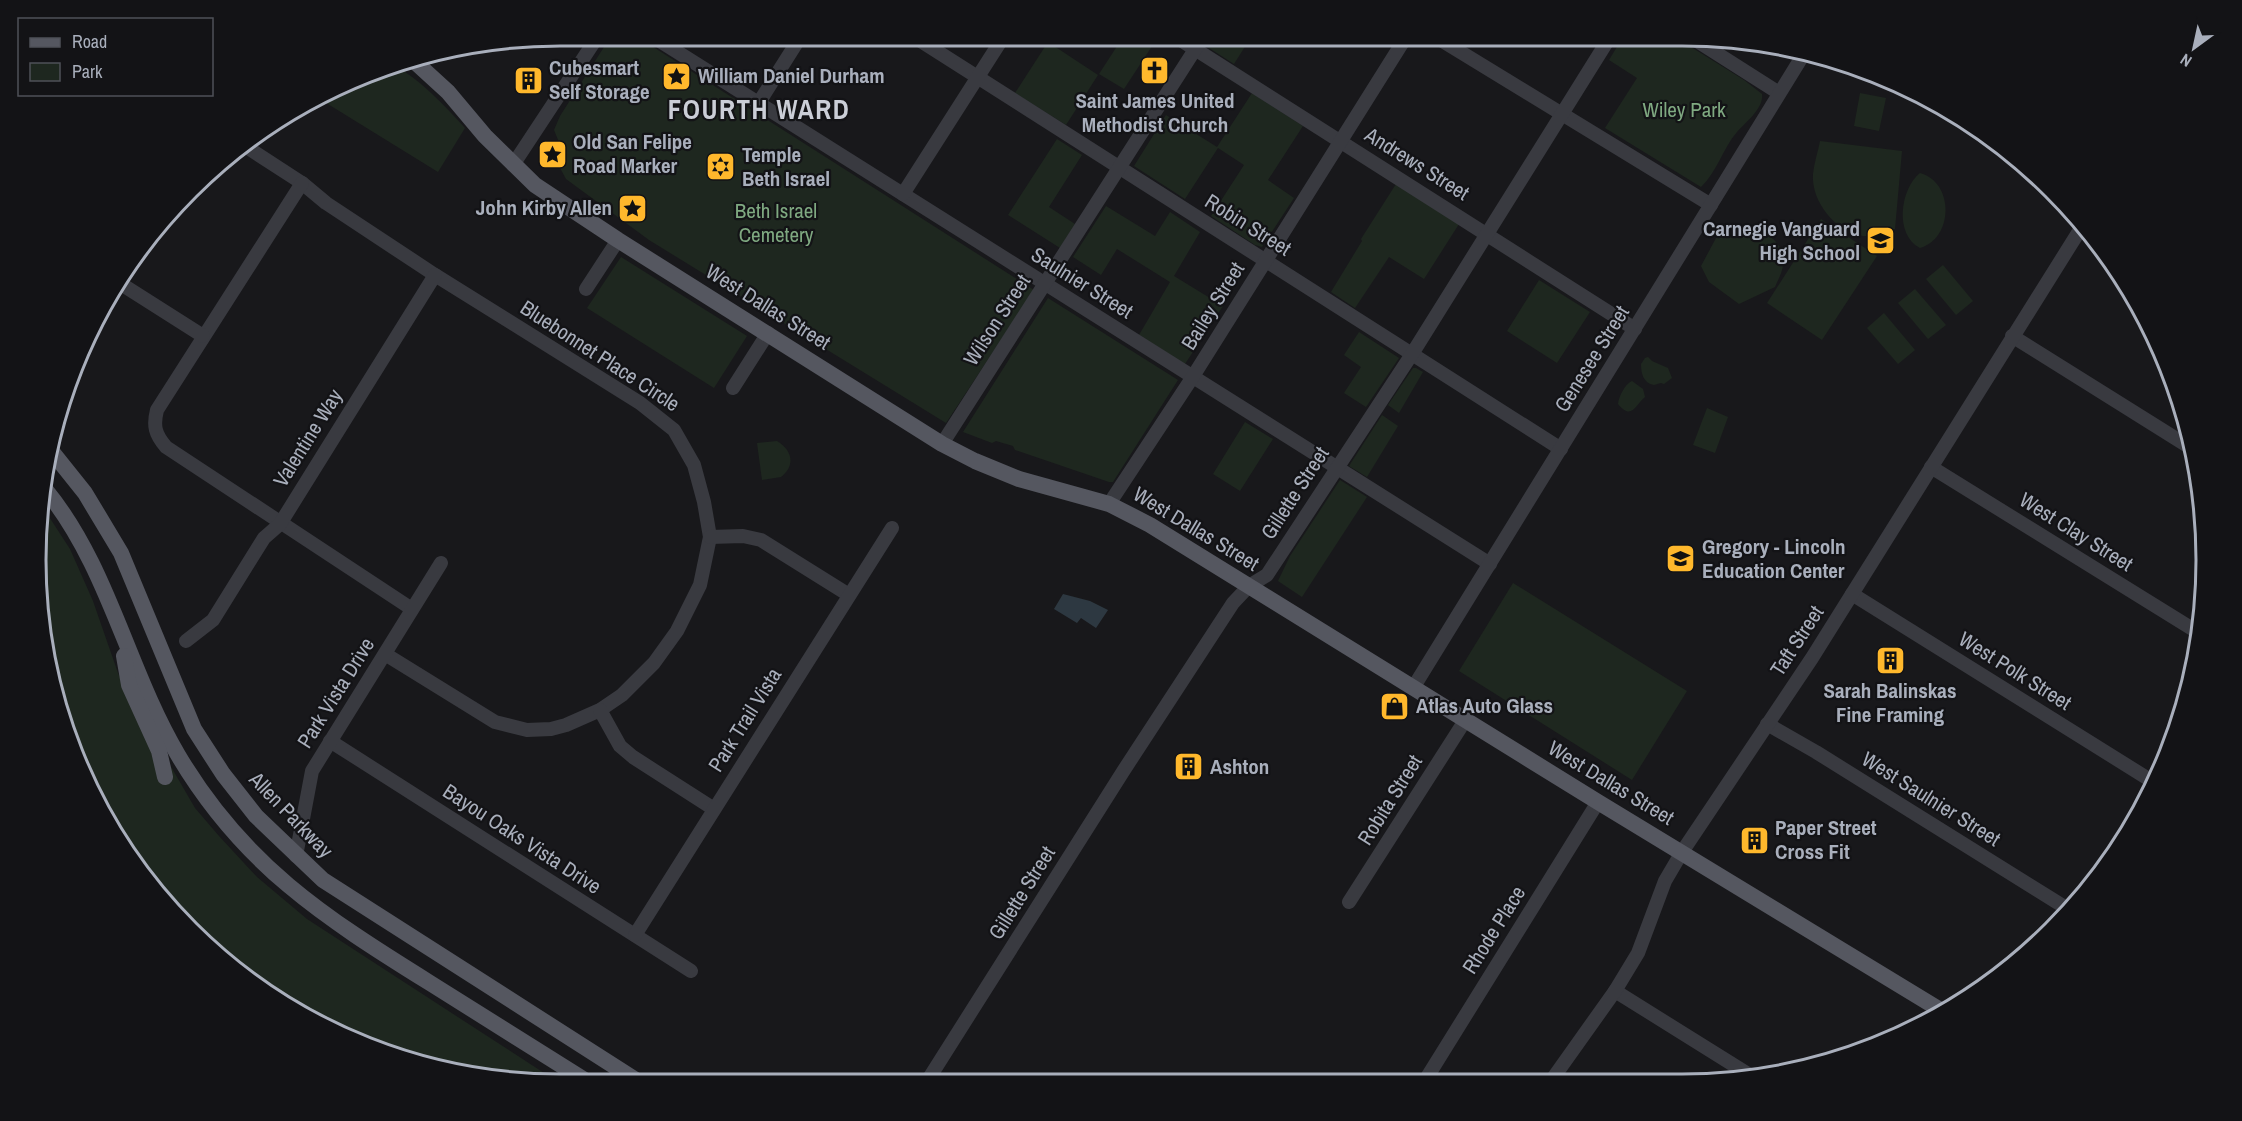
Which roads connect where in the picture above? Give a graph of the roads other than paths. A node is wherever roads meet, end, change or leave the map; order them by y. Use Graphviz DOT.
graph roads {
  1 [pos="591,46"];
  2 [pos="668,46"];
  3 [pos="795,46"];
  4 [pos="929,46"];
  5 [pos="998,46"];
  6 [pos="1197,46"];
  7 [pos="1203,46"];
  8 [pos="1400,46"];
  9 [pos="1451,46"];
  10 [pos="1604,46"];
  11 [pos="1708,48"];
  12 [pos="1800,60"];
  13 [pos="420,66"];
  14 [pos="978,77"];
  15 [pos="1779,93"];
  16 [pos="758,104"];
  17 [pos="1562,113"];
  18 [pos="1341,141"];
  19 [pos="252,150"];
  20 [pos="513,165"];
  21 [pos="1119,167"];
  22 [pos="302,183"];
  23 [pos="903,195"];
  24 [pos="1711,205"];
  25 [pos="1486,233"];
  26 [pos="2077,234"];
  27 [pos="618,240"];
  28 [pos="1266,262"];
  29 [pos="435,275"];
  30 [pos="1045,284"];
  31 [pos="126,287"];
  32 [pos="586,289"];
  33 [pos="1635,329"];
  34 [pos="768,333"];
  35 [pos="203,336"];
  36 [pos="2012,336"];
  37 [pos="1412,354"];
  38 [pos="1192,378"];
  39 [pos="733,388"];
  40 [pos="2182,442"];
  41 [pos="942,444"];
  42 [pos="1561,449"];
  43 [pos="57,458"];
  44 [pos="1931,467"];
  45 [pos="1336,468"];
  46 [pos="51,497"];
  47 [pos="1109,504"];
  48 [pos="280,524"];
  49 [pos="892,528"];
  50 [pos="710,537"];
  51 [pos="441,563"];
  52 [pos="1490,564"];
  53 [pos="1249,586"];
  54 [pos="1852,594"];
  55 [pos="849,596"];
  56 [pos="412,609"];
  57 [pos="118,622"];
  58 [pos="2191,628"];
  59 [pos="186,641"];
  60 [pos="385,654"];
  61 [pos="1413,688"];
  62 [pos="600,710"];
  63 [pos="1466,719"];
  64 [pos="1767,724"];
  65 [pos="330,741"];
  66 [pos="165,777"];
  67 [pos="2147,777"];
  68 [pos="1598,802"];
  69 [pos="714,809"];
  70 [pos="1683,852"];
  71 [pos="296,856"];
  72 [pos="1349,902"];
  73 [pos="2063,905"];
  74 [pos="635,935"];
  75 [pos="691,971"];
  76 [pos="1615,991"];
  77 [pos="1936,1007"];
  78 [pos="1742,1071"];
  79 [pos="575,1074"];
  80 [pos="626,1074"];
  81 [pos="932,1074"];
  82 [pos="1429,1074"];
  83 [pos="1556,1074"];
  1 -- 20 [label="street"];
  2 -- 16 [label="street, Saulnier Street"];
  3 -- 16 [label="street"];
  4 -- 14 [label="street, Robin Street"];
  5 -- 14 [label="street"];
  6 -- 21 [label="street, Wilson Street"];
  7 -- 18 [label="street, Andrews Street"];
  8 -- 18 [label="street, Bailey Street"];
  9 -- 17 [label="street"];
  10 -- 17 [label="street, Gillette Street"];
  11 -- 15 [label="street"];
  12 -- 15 [label="street, Genesee Street"];
  13 -- 20 [label="main road, West Dallas Street"];
  14 -- 21 [label="street, Robin Street"];
  14 -- 23 [label="street"];
  15 -- 24 [label="street, Genesee Street"];
  16 -- 23 [label="street, Saulnier Street"];
  17 -- 24 [label="street"];
  17 -- 25 [label="street, Gillette Street"];
  18 -- 25 [label="street, Andrews Street"];
  18 -- 28 [label="street, Bailey Street"];
  19 -- 22 [label="street, Bluebonnet Place Circle"];
  20 -- 27 [label="main road, West Dallas Street"];
  21 -- 28 [label="street, Robin Street"];
  21 -- 30 [label="street, Wilson Street"];
  22 -- 29 [label="street, Bluebonnet Place Circle"];
  22 -- 35 [label="street"];
  23 -- 30 [label="street, Saulnier Street"];
  24 -- 33 [label="street, Genesee Street"];
  25 -- 33 [label="street, Andrews Street"];
  25 -- 37 [label="street, Gillette Street"];
  26 -- 36 [label="street, Taft Street"];
  27 -- 32 [label="street"];
  27 -- 34 [label="main road, West Dallas Street"];
  28 -- 37 [label="street, Robin Street"];
  28 -- 38 [label="street, Bailey Street"];
  29 -- 48 [label="street, Valentine Way"];
  29 -- 50 [label="street, Bluebonnet Place Circle"];
  30 -- 38 [label="street, Saulnier Street"];
  30 -- 41 [label="street, Wilson Street"];
  31 -- 35 [label="street"];
  33 -- 42 [label="street, Genesee Street"];
  34 -- 39 [label="street"];
  34 -- 41 [label="main road, West Dallas Street"];
  35 -- 48 [label="street"];
  36 -- 40 [label="street"];
  36 -- 44 [label="street, Taft Street"];
  37 -- 42 [label="street, Robin Street"];
  37 -- 45 [label="street, Gillette Street"];
  38 -- 45 [label="street, Saulnier Street"];
  38 -- 47 [label="street, Bailey Street"];
  41 -- 47 [label="main road, West Dallas Street"];
  42 -- 52 [label="street, Genesee Street"];
  43 -- 71 [label="main road, Allen Parkway"];
  44 -- 54 [label="street, Taft Street"];
  44 -- 58 [label="street, West Clay Street"];
  45 -- 52 [label="street, Saulnier Street"];
  45 -- 53 [label="street, Gillette Street"];
  46 -- 57 [label="main road"];
  47 -- 53 [label="main road, West Dallas Street"];
  48 -- 56 [label="street"];
  48 -- 59 [label="street, Valentine Way"];
  49 -- 55 [label="street, Park Trail Vista"];
  50 -- 55 [label="street"];
  50 -- 62 [label="street, Bluebonnet Place Circle"];
  51 -- 56 [label="street, Park Vista Drive"];
  52 -- 61 [label="street, Genesee Street"];
  53 -- 61 [label="main road, West Dallas Street"];
  53 -- 81 [label="street, Gillette Street"];
  54 -- 64 [label="street, Taft Street"];
  54 -- 67 [label="street, West Polk Street"];
  55 -- 69 [label="street, Park Trail Vista"];
  56 -- 60 [label="street, Park Vista Drive"];
  57 -- 66 [label="main road"];
  57 -- 79 [label="main road"];
  60 -- 62 [label="street, Bluebonnet Place Circle"];
  60 -- 65 [label="street, Park Vista Drive"];
  61 -- 63 [label="main road, West Dallas Street"];
  62 -- 69 [label="street"];
  63 -- 68 [label="main road, West Dallas Street"];
  63 -- 72 [label="street, Robita Street"];
  64 -- 70 [label="street, Taft Street"];
  64 -- 73 [label="street, West Saulnier Street"];
  65 -- 71 [label="street, Park Vista Drive"];
  65 -- 74 [label="street, Bayou Oaks Vista Drive"];
  68 -- 70 [label="main road, West Dallas Street"];
  68 -- 82 [label="street, Rhode Place"];
  69 -- 74 [label="street, Park Trail Vista"];
  70 -- 76 [label="street, Taft Street"];
  70 -- 77 [label="main road, West Dallas Street"];
  71 -- 80 [label="main road, Allen Parkway"];
  74 -- 75 [label="street, Bayou Oaks Vista Drive"];
  76 -- 78 [label="street"];
  76 -- 83 [label="street, Taft Street"];
}
